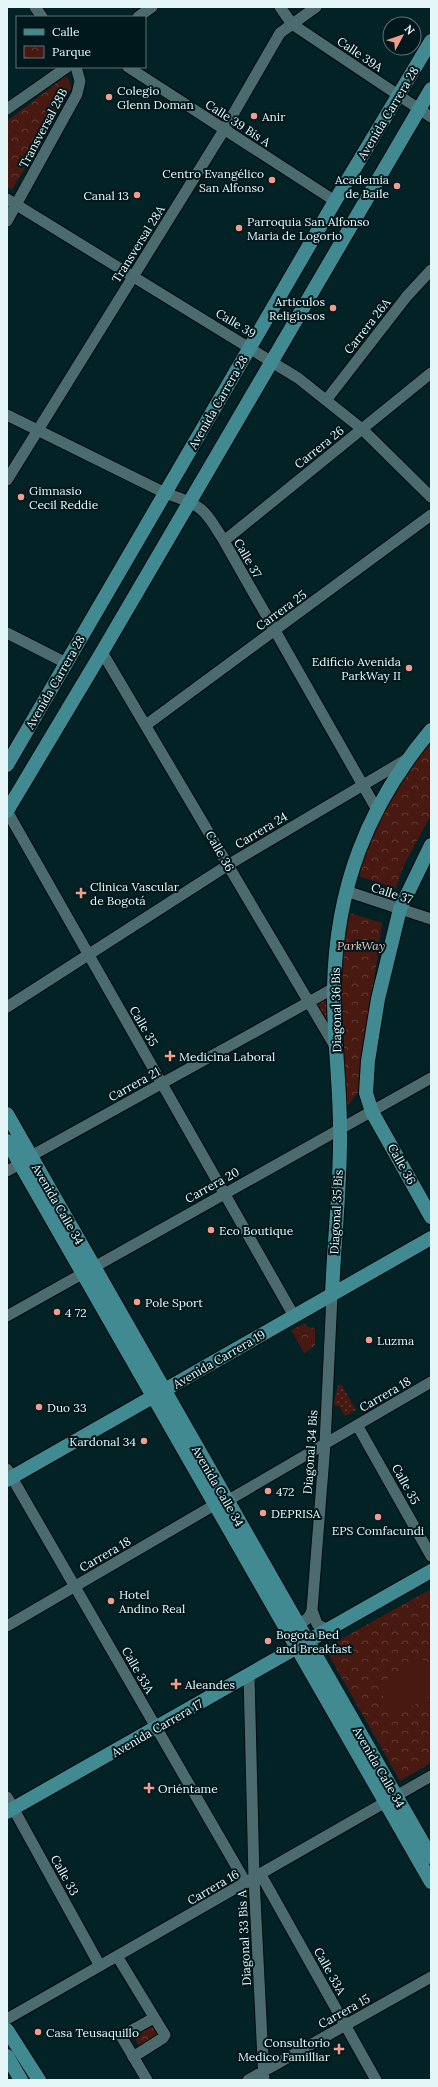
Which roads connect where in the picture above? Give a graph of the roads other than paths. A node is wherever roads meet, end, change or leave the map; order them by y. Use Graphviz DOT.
graph roads {
  1 [pos="35,7"];
  2 [pos="152,7"];
  3 [pos="280,7"];
  4 [pos="316,7"];
  5 [pos="41,16"];
  6 [pos="139,16"];
  7 [pos="292,24"];
  8 [pos="431,41"];
  9 [pos="66,68"];
  10 [pos="76,68"];
  11 [pos="130,68"];
  12 [pos="431,89"];
  13 [pos="399,95"];
  14 [pos="7,109"];
  15 [pos="425,113"];
  16 [pos="224,130"];
  17 [pos="335,201"];
  18 [pos="12,202"];
  19 [pos="7,221"];
  20 [pos="431,270"];
  21 [pos="133,276"];
  22 [pos="250,347"];
  23 [pos="272,360"];
  24 [pos="431,373"];
  25 [pos="327,399"];
  26 [pos="7,415"];
  27 [pos="362,429"];
  28 [pos="37,430"];
  29 [pos="7,480"];
  30 [pos="165,493"];
  31 [pos="431,497"];
  32 [pos="189,501"];
  33 [pos="431,515"];
  34 [pos="224,541"];
  35 [pos="275,631"];
  36 [pos="7,633"];
  37 [pos="102,652"];
  38 [pos="66,663"];
  39 [pos="146,725"];
  40 [pos="431,730"];
  41 [pos="410,757"];
  42 [pos="7,765"];
  43 [pos="363,785"];
  44 [pos="377,810"];
  45 [pos="7,811"];
  46 [pos="431,844"];
  47 [pos="228,865"];
  48 [pos="346,891"];
  49 [pos="400,909"];
  50 [pos="431,919"];
  51 [pos="88,955"];
  52 [pos="334,988"];
  53 [pos="309,1002"];
  54 [pos="7,1007"];
  55 [pos="337,1050"];
  56 [pos="431,1078"];
  57 [pos="161,1083"];
  58 [pos="372,1112"];
  59 [pos="7,1114"];
  60 [pos="340,1129"];
  61 [pos="7,1141"];
  62 [pos="25,1160"];
  63 [pos="7,1171"];
  64 [pos="224,1194"];
  65 [pos="431,1217"];
  66 [pos="431,1238"];
  67 [pos="89,1270"];
  68 [pos="332,1295"];
  69 [pos="7,1316"];
  70 [pos="294,1316"];
  71 [pos="431,1382"];
  72 [pos="159,1394"];
  73 [pos="357,1425"];
  74 [pos="324,1444"];
  75 [pos="9,1476"];
  76 [pos="221,1503"];
  77 [pos="431,1556"];
  78 [pos="431,1571"];
  79 [pos="75,1587"];
  80 [pos="312,1610"];
  81 [pos="295,1622"];
  82 [pos="7,1626"];
  83 [pos="327,1630"];
  84 [pos="302,1644"];
  85 [pos="249,1675"];
  86 [pos="156,1728"];
  87 [pos="431,1776"];
  88 [pos="392,1800"];
  89 [pos="9,1806"];
  90 [pos="431,1857"];
  91 [pos="254,1879"];
  92 [pos="431,1882"];
  93 [pos="117,1956"];
  94 [pos="100,1966"];
  95 [pos="431,1977"];
  96 [pos="154,2018"];
  97 [pos="7,2019"];
  98 [pos="345,2025"];
  99 [pos="7,2030"];
  100 [pos="7,2056"];
  101 [pos="133,2057"];
  102 [pos="263,2076"];
  103 [pos="21,2080"];
  104 [pos="39,2080"];
  105 [pos="147,2080"];
  106 [pos="248,2080"];
  107 [pos="376,2080"];
  1 -- 5 [label="street"];
  2 -- 6 [label="street"];
  3 -- 7 [label="street, Calle 39A"];
  4 -- 7 [label="street, Transversal 28A"];
  7 -- 13 [label="street, Calle 39A"];
  7 -- 16 [label="street, Transversal 28A"];
  8 -- 13 [label="main road, Avenida Carrera 28"];
  9 -- 14 [label="street"];
  10 -- 18 [label="street, Transversal 28B"];
  11 -- 16 [label="street, Calle 39 Bis A"];
  12 -- 15 [label="main road, Avenida Carrera 28"];
  13 -- 15 [label="street, Calle 39A"];
  13 -- 17 [label="main road, Avenida Carrera 28"];
  15 -- 23 [label="main road, Avenida Carrera 28"];
  16 -- 17 [label="street, Calle 39 Bis A"];
  16 -- 21 [label="street, Transversal 28A"];
  17 -- 22 [label="main road, Avenida Carrera 28"];
  18 -- 19 [label="street, Transversal 28B"];
  18 -- 21 [label="street, Calle 39"];
  20 -- 25 [label="street, Carrera 26A"];
  21 -- 22 [label="street, Calle 39"];
  21 -- 28 [label="street, Transversal 28A"];
  22 -- 23 [label="street, Calle 39"];
  22 -- 30 [label="main road, Avenida Carrera 28"];
  23 -- 25 [label="street, Calle 39"];
  23 -- 32 [label="main road, Avenida Carrera 28"];
  24 -- 27 [label="street, Carrera 26"];
  25 -- 27 [label="street, Calle 39"];
  26 -- 28 [label="street, Calle 37"];
  27 -- 31 [label="street, Calle 39"];
  27 -- 34 [label="street, Carrera 26"];
  28 -- 29 [label="street, Transversal 28A"];
  28 -- 30 [label="street, Calle 37"];
  30 -- 32 [label="street, Calle 37"];
  30 -- 38 [label="main road, Avenida Carrera 28"];
  32 -- 34 [label="street, Calle 37"];
  32 -- 37 [label="main road, Avenida Carrera 28"];
  33 -- 35 [label="street, Carrera 25"];
  34 -- 35 [label="street, Calle 37"];
  35 -- 39 [label="street, Carrera 25"];
  35 -- 43 [label="street, Calle 37"];
  36 -- 38 [label="street"];
  37 -- 39 [label="street, Calle 36"];
  37 -- 45 [label="main road, Avenida Carrera 28"];
  38 -- 42 [label="main road, Avenida Carrera 28"];
  39 -- 47 [label="street, Calle 36"];
  40 -- 41 [label="main road, Diagonal 36 Bis"];
  41 -- 43 [label="street, Carrera 24"];
  41 -- 44 [label="main road, Diagonal 36 Bis"];
  43 -- 44 [label="street, Calle 37"];
  43 -- 47 [label="street, Carrera 24"];
  44 -- 48 [label="main road, Diagonal 36 Bis"];
  45 -- 51 [label="street, Calle 35"];
  46 -- 49 [label="main road"];
  47 -- 51 [label="street, Carrera 24"];
  47 -- 53 [label="street, Calle 36"];
  48 -- 49 [label="street, Calle 37"];
  48 -- 52 [label="main road, Diagonal 36 Bis"];
  49 -- 50 [label="street, Calle 37"];
  49 -- 58 [label="main road"];
  51 -- 54 [label="street, Carrera 24"];
  51 -- 57 [label="street, Calle 35"];
  52 -- 53 [label="street, Carrera 21"];
  52 -- 55 [label="main road, Diagonal 36 Bis"];
  53 -- 55 [label="street, Calle 36"];
  53 -- 57 [label="street, Carrera 21"];
  55 -- 60 [label="main road, Diagonal 36 Bis"];
  56 -- 58 [label="street, Carrera 20"];
  57 -- 62 [label="street, Carrera 21"];
  57 -- 64 [label="street, Calle 35"];
  58 -- 60 [label="street, Carrera 20"];
  58 -- 65 [label="main road, Calle 36"];
  59 -- 62 [label="main road, Avenida Calle 34"];
  60 -- 64 [label="street, Carrera 20"];
  60 -- 68 [label="main road, Diagonal 35 Bis"];
  61 -- 62 [label="main road, Avenida Calle 34"];
  62 -- 63 [label="street, Carrera 21"];
  62 -- 67 [label="main road, Avenida Calle 34"];
  64 -- 67 [label="street, Carrera 20"];
  64 -- 70 [label="street, Calle 35"];
  66 -- 68 [label="main road, Avenida Carrera 19"];
  67 -- 69 [label="street, Carrera 20"];
  67 -- 72 [label="main road, Avenida Calle 34"];
  68 -- 70 [label="main road, Avenida Carrera 19"];
  68 -- 74 [label="street, Diagonal 34 Bis"];
  70 -- 72 [label="main road, Avenida Carrera 19"];
  71 -- 73 [label="street, Carrera 18"];
  72 -- 75 [label="main road, Avenida Carrera 19"];
  72 -- 76 [label="main road, Avenida Calle 34"];
  73 -- 74 [label="street, Carrera 18"];
  73 -- 77 [label="street, Calle 35"];
  74 -- 76 [label="street, Carrera 18"];
  74 -- 80 [label="street, Diagonal 34 Bis"];
  75 -- 79 [label="street, Calle 33A"];
  76 -- 79 [label="street, Carrera 18"];
  76 -- 81 [label="main road, Avenida Calle 34"];
  76 -- 84 [label="main road, Avenida Calle 34"];
  78 -- 83 [label="main road, Avenida Carrera 17"];
  79 -- 82 [label="street, Carrera 18"];
  79 -- 86 [label="street, Calle 33A"];
  80 -- 81 [label="street"];
  80 -- 83 [label="street"];
  81 -- 84 [label="main road, Avenida Calle 34"];
  83 -- 84 [label="main road, Avenida Carrera 17"];
  84 -- 85 [label="main road, Avenida Carrera 17"];
  84 -- 88 [label="main road, Avenida Calle 34"];
  85 -- 86 [label="main road, Avenida Carrera 17"];
  85 -- 91 [label="street, Diagonal 33 Bis A"];
  86 -- 89 [label="main road, Avenida Carrera 17"];
  86 -- 91 [label="street, Calle 33A"];
  87 -- 88 [label="street, Carrera 16"];
  88 -- 90 [label="main road, Avenida Calle 34"];
  88 -- 91 [label="street, Carrera 16"];
  88 -- 92 [label="main road, Avenida Calle 34"];
  89 -- 94 [label="street, Calle 33"];
  91 -- 93 [label="street, Carrera 16"];
  91 -- 98 [label="street, Calle 33A"];
  91 -- 102 [label="street, Diagonal 33 Bis A"];
  93 -- 94 [label="street, Carrera 16"];
  93 -- 96 [label="street"];
  94 -- 97 [label="street, Carrera 16"];
  95 -- 98 [label="street, Carrera 15"];
  96 -- 101 [label="street"];
  96 -- 101 [label="street"];
  98 -- 102 [label="street, Carrera 15"];
  98 -- 107 [label="street, Calle 33A"];
  99 -- 104 [label="main road"];
  100 -- 103 [label="main road"];
  101 -- 105 [label="street"];
  102 -- 106 [label="street, Carrera 15"];
}
